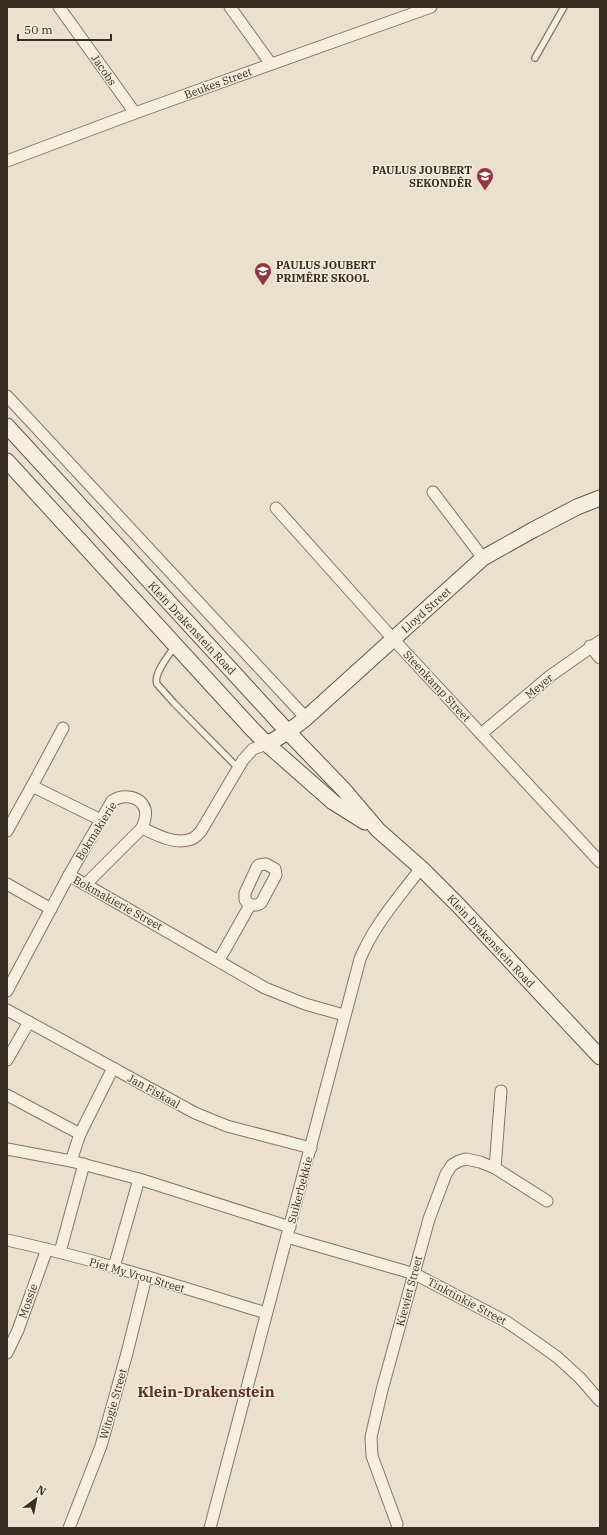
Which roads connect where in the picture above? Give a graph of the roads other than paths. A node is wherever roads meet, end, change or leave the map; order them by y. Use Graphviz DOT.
graph roads {
  1 [pos="59,7"];
  2 [pos="230,7"];
  3 [pos="431,7"];
  4 [pos="564,7"];
  5 [pos="408,11"];
  6 [pos="536,58"];
  7 [pos="271,64"];
  8 [pos="135,113"];
  9 [pos="7,161"];
  10 [pos="7,396"];
  11 [pos="7,426"];
  12 [pos="7,461"];
  13 [pos="434,492"];
  14 [pos="600,498"];
  15 [pos="276,508"];
  16 [pos="484,558"];
  17 [pos="394,640"];
  18 [pos="595,644"];
  19 [pos="175,645"];
  20 [pos="600,658"];
  21 [pos="306,718"];
  22 [pos="63,728"];
  23 [pos="288,732"];
  24 [pos="482,734"];
  25 [pos="266,744"];
  26 [pos="238,768"];
  27 [pos="32,786"];
  28 [pos="101,820"];
  29 [pos="142,828"];
  30 [pos="378,830"];
  31 [pos="7,831"];
  32 [pos="600,862"];
  33 [pos="421,868"];
  34 [pos="69,876"];
  35 [pos="7,884"];
  36 [pos="85,885"];
  37 [pos="250,905"];
  38 [pos="51,909"];
  39 [pos="219,960"];
  40 [pos="7,991"];
  41 [pos="7,1010"];
  42 [pos="344,1016"];
  43 [pos="29,1022"];
  44 [pos="600,1057"];
  45 [pos="7,1060"];
  46 [pos="113,1068"];
  47 [pos="501,1091"];
  48 [pos="7,1095"];
  49 [pos="80,1134"];
  50 [pos="311,1148"];
  51 [pos="7,1149"];
  52 [pos="71,1161"];
  53 [pos="84,1164"];
  54 [pos="495,1168"];
  55 [pos="139,1179"];
  56 [pos="547,1201"];
  57 [pos="289,1232"];
  58 [pos="7,1240"];
  59 [pos="47,1249"];
  60 [pos="60,1252"];
  61 [pos="114,1267"];
  62 [pos="415,1274"];
  63 [pos="146,1277"];
  64 [pos="266,1313"];
  65 [pos="7,1353"];
  66 [pos="600,1401"];
  67 [pos="397,1524"];
  68 [pos="68,1528"];
  69 [pos="210,1528"];
  1 -- 8 [label="street, Jacobs"];
  2 -- 7 [label="street"];
  3 -- 5 [label="street, Beukes Street"];
  4 -- 6 [label="lane"];
  5 -- 7 [label="street, Beukes Street"];
  7 -- 8 [label="street, Beukes Street"];
  8 -- 9 [label="street, Beukes Street"];
  10 -- 21 [label="street"];
  11 -- 23 [label="main road, Klein Drakenstein Road"];
  12 -- 19 [label="main road, Klein Drakenstein Road"];
  13 -- 16 [label="street"];
  14 -- 16 [label="main road, Lloyd Street"];
  15 -- 17 [label="street, Steenkamp Street"];
  16 -- 17 [label="main road, Lloyd Street"];
  17 -- 21 [label="main road, Lloyd Street"];
  17 -- 24 [label="street, Steenkamp Street"];
  18 -- 20 [label="street"];
  18 -- 24 [label="street, Meyer"];
  19 -- 25 [label="main road, Klein Drakenstein Road"];
  19 -- 26 [label="lane"];
  21 -- 23 [label="main road, Lloyd Street"];
  22 -- 27 [label="street"];
  23 -- 25 [label="main road, Lloyd Street"];
  23 -- 30 [label="main road, Klein Drakenstein Road"];
  24 -- 32 [label="street, Steenkamp Street"];
  25 -- 26 [label="street"];
  25 -- 30 [label="main road, Klein Drakenstein Road"];
  26 -- 29 [label="street"];
  27 -- 28 [label="street"];
  27 -- 31 [label="street"];
  28 -- 29 [label="street, Bokmakierie"];
  28 -- 34 [label="street, Bokmakierie"];
  29 -- 36 [label="street, Bokmakierie"];
  30 -- 33 [label="main road, Klein Drakenstein Road"];
  33 -- 42 [label="street, Suikerbekkie"];
  33 -- 44 [label="main road, Klein Drakenstein Road"];
  34 -- 36 [label="street, Bokmakierie Street"];
  34 -- 38 [label="street, Bokmakierie Street"];
  35 -- 38 [label="street"];
  36 -- 39 [label="street, Bokmakierie Street"];
  37 -- 39 [label="street"];
  38 -- 40 [label="street, Bokmakierie Street"];
  39 -- 42 [label="street, Bokmakierie Street"];
  41 -- 43 [label="street, Jan Fiskaal"];
  42 -- 50 [label="street, Suikerbekkie"];
  43 -- 45 [label="street"];
  43 -- 46 [label="street, Jan Fiskaal"];
  46 -- 49 [label="street"];
  46 -- 50 [label="street, Jan Fiskaal"];
  47 -- 54 [label="street"];
  48 -- 49 [label="street"];
  49 -- 52 [label="street"];
  50 -- 57 [label="street, Suikerbekkie"];
  51 -- 52 [label="street, Tinktinkie Street"];
  52 -- 53 [label="street, Tinktinkie Street"];
  53 -- 55 [label="street, Tinktinkie Street"];
  53 -- 60 [label="street"];
  54 -- 56 [label="street, Kiewiet Street"];
  54 -- 62 [label="street, Kiewiet Street"];
  55 -- 57 [label="street, Tinktinkie Street"];
  55 -- 61 [label="street"];
  57 -- 62 [label="street, Tinktinkie Street"];
  57 -- 64 [label="street, Suikerbekkie"];
  58 -- 59 [label="street, Piet My Vrou Street"];
  59 -- 60 [label="street, Piet My Vrou Street"];
  59 -- 65 [label="street, Mossie"];
  60 -- 61 [label="street, Piet My Vrou Street"];
  61 -- 63 [label="street, Piet My Vrou Street"];
  62 -- 66 [label="street, Tinktinkie Street"];
  62 -- 67 [label="street, Kiewiet Street"];
  63 -- 64 [label="street, Piet My Vrou Street"];
  63 -- 68 [label="street, Witogie Street"];
  64 -- 69 [label="street, Suikerbekkie"];
}
